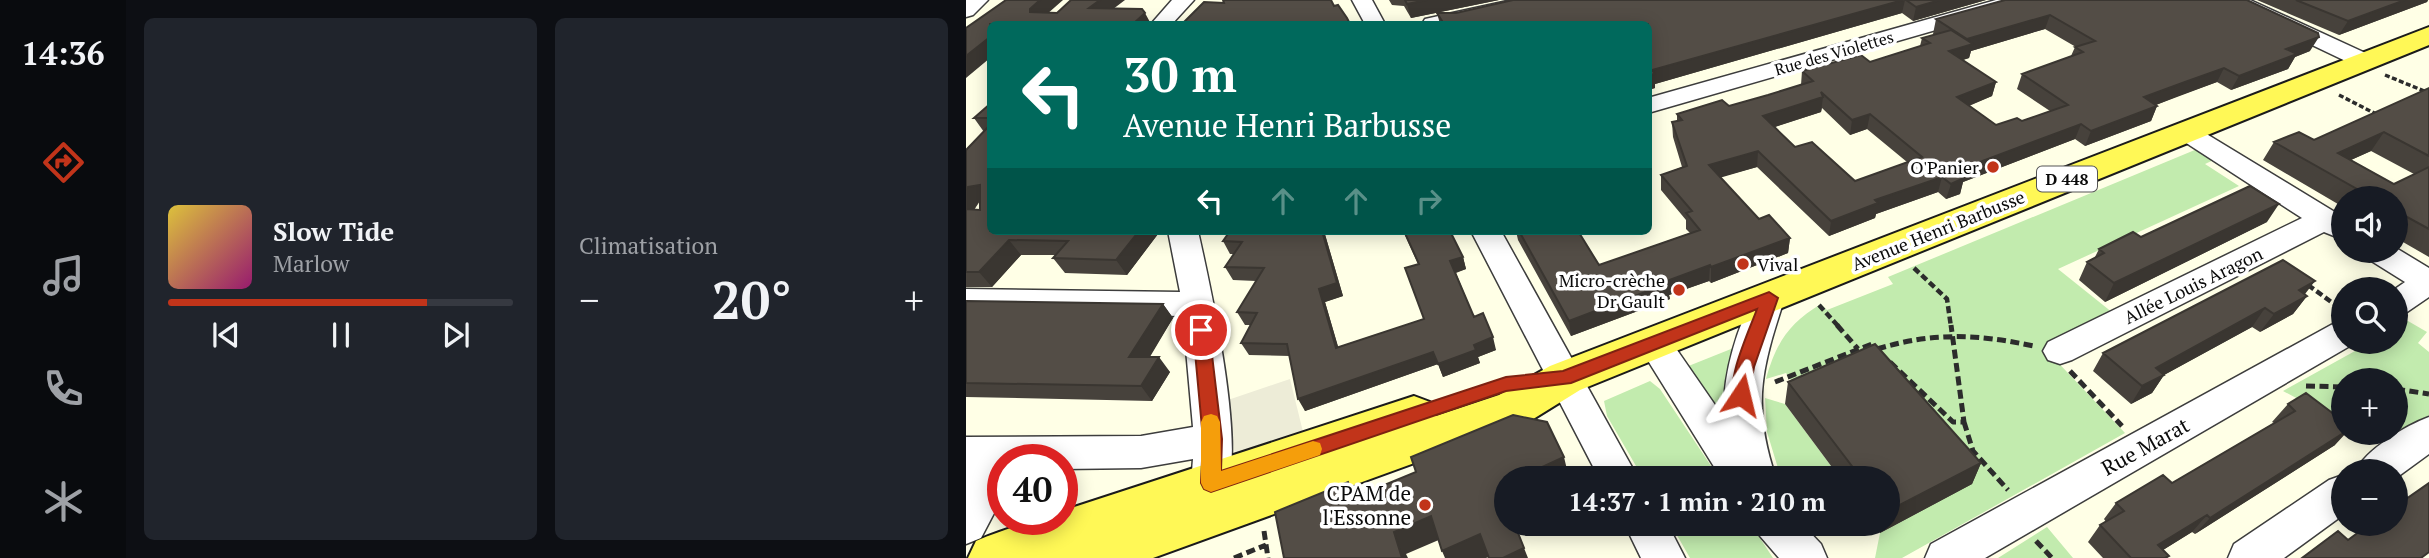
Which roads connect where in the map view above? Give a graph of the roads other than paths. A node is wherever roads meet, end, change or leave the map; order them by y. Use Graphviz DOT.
graph roads {
  1 [pos="978,0"];
  2 [pos="1184,0"];
  3 [pos="1362,0"];
  4 [pos="1540,0"];
  5 [pos="2019,0"];
  6 [pos="2233,0"];
  7 [pos="966,11"];
  8 [pos="1164,21"];
  9 [pos="1373,21"];
  10 [pos="1446,21"];
  11 [pos="2429,35"];
  12 [pos="2359,63"];
  13 [pos="1652,105"];
  14 [pos="2186,132"];
  15 [pos="2331,223"];
  16 [pos="2331,226"];
  17 [pos="1184,235"];
  18 [pos="1488,235"];
  19 [pos="2397,263"];
  20 [pos="2428,282"];
  21 [pos="1785,291"];
  22 [pos="2408,296"];
  23 [pos="966,301"];
  24 [pos="1198,304"];
  25 [pos="2331,341"];
  26 [pos="1654,343"];
  27 [pos="2060,351"];
  28 [pos="1565,378"];
  29 [pos="2429,433"];
  30 [pos="972,454"];
  31 [pos="2392,459"];
  32 [pos="1212,461"];
  33 [pos="1613,466"];
  34 [pos="1734,466"];
  35 [pos="1752,466"];
  36 [pos="2331,501"];
  37 [pos="966,526"];
  38 [pos="1651,536"];
  39 [pos="1786,536"];
  40 [pos="994,558"];
  41 [pos="1085,558"];
  42 [pos="1664,558"];
  43 [pos="1806,558"];
  44 [pos="1946,558"];
  45 [pos="2249,558"];
  1 -- 7 [label="street"];
  2 -- 8 [label="street"];
  3 -- 9 [label="street"];
  4 -- 10 [label="street"];
  5 -- 13 [label="street, Rue des Violettes"];
  6 -- 12 [label="street"];
  11 -- 12 [label="main road, Avenue Henri Barbusse / D 448"];
  12 -- 14 [label="main road, Avenue Henri Barbusse / D 448"];
  14 -- 15 [label="street"];
  14 -- 21 [label="main road, Avenue Henri Barbusse / D 448"];
  16 -- 27 [label="street, Allée Louis Aragon"];
  17 -- 24 [label="street"];
  18 -- 28 [label="street"];
  19 -- 20 [label="street"];
  20 -- 22 [label="street"];
  21 -- 26 [label="main road, Avenue Henri Barbusse / D 448"];
  21 -- 35 [label="street"];
  23 -- 24 [label="street"];
  24 -- 32 [label="street"];
  25 -- 44 [label="street, Rue Marat"];
  26 -- 28 [label="main road, Avenue Henri Barbusse / D 448"];
  26 -- 34 [label="street"];
  28 -- 32 [label="main road, Avenue Henri Barbusse / D 448"];
  28 -- 33 [label="street"];
  28 -- 41 [label="main road, Avenue Henri Barbusse / D 448"];
  29 -- 31 [label="street"];
  30 -- 32 [label="street"];
  30 -- 37 [label="street"];
  32 -- 40 [label="main road, Avenue Henri Barbusse / D 448"];
  36 -- 45 [label="street"];
  38 -- 42 [label="street"];
  39 -- 43 [label="street"];
}
